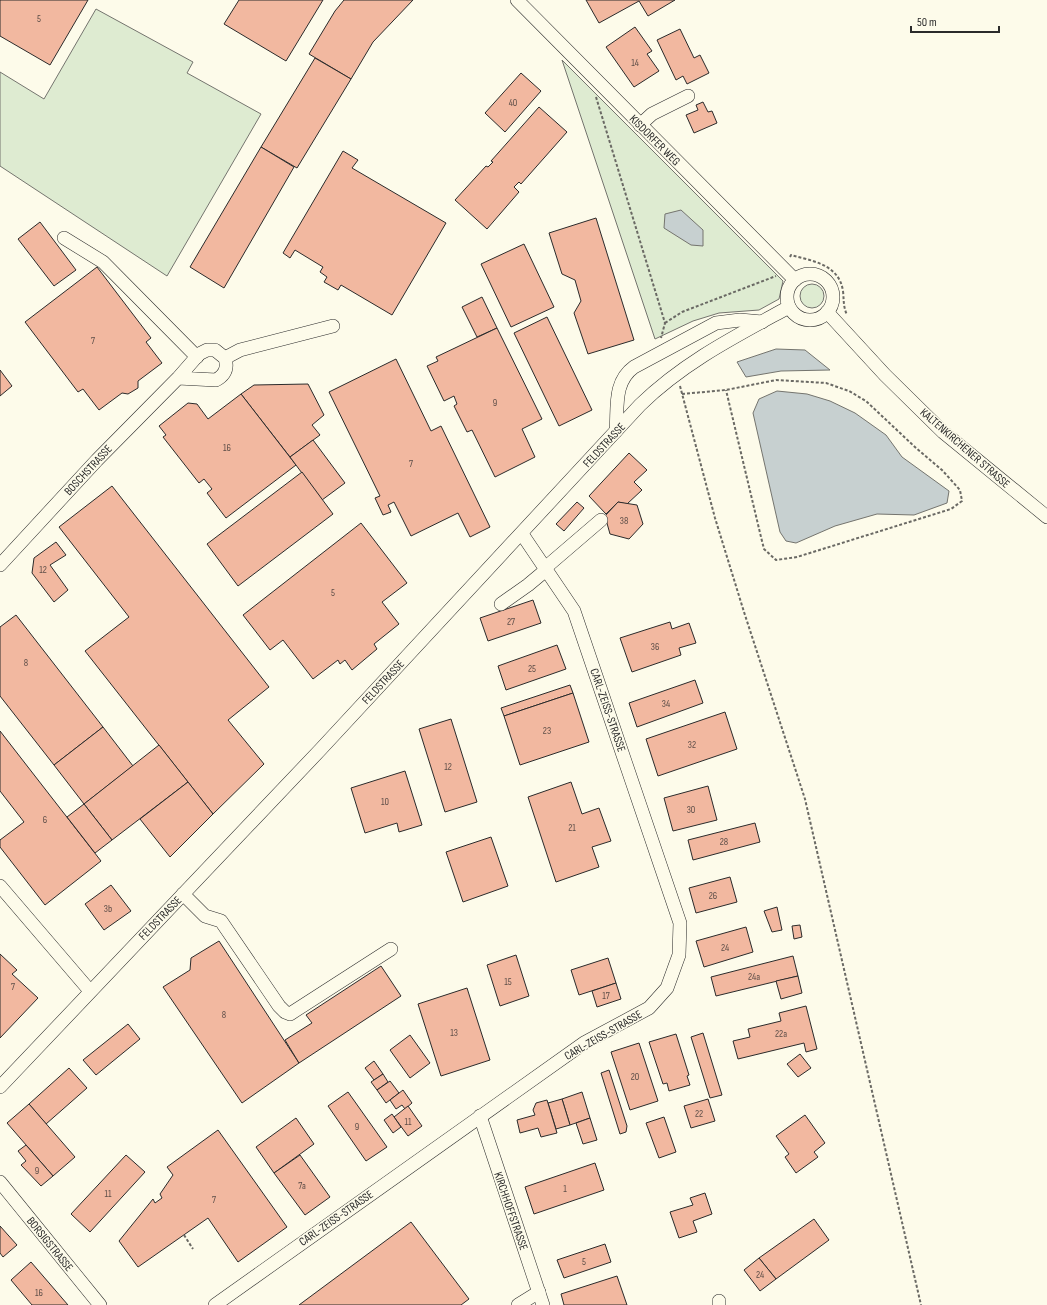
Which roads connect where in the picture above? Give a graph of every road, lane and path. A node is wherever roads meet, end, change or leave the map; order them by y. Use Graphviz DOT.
graph roads {
  1 [pos="517,0"];
  2 [pos="596,96"];
  3 [pos="688,96"];
  4 [pos="640,124"];
  5 [pos="64,238"];
  6 [pos="790,255"];
  7 [pos="784,269"];
  8 [pos="795,280"];
  9 [pos="789,307"];
  10 [pos="827,312"];
  11 [pos="848,319"];
  12 [pos="762,322"];
  13 [pos="665,323"];
  14 [pos="333,326"];
  15 [pos="661,338"];
  16 [pos="197,357"];
  17 [pos="225,358"];
  18 [pos="676,373"];
  19 [pos="178,378"];
  20 [pos="726,390"];
  21 [pos="682,394"];
  22 [pos="616,431"];
  23 [pos="1047,517"];
  24 [pos="601,520"];
  25 [pos="522,534"];
  26 [pos="0,565"];
  27 [pos="545,569"];
  28 [pos="501,604"];
  29 [pos="0,886"];
  30 [pos="183,894"];
  31 [pos="391,949"];
  32 [pos="90,991"];
  33 [pos="0,1087"];
  34 [pos="480,1116"];
  35 [pos="0,1182"];
  36 [pos="184,1235"];
  37 [pos="194,1249"];
  38 [pos="539,1292"];
  39 [pos="100,1305"];
  40 [pos="215,1305"];
  41 [pos="518,1305"];
  42 [pos="543,1305"];
  43 [pos="922,1305"];
  1 -- 4 [label="street, KISDORFER WEG"];
  2 -- 13 [label="path"];
  3 -- 4 [label="street"];
  4 -- 7 [label="street, KISDORFER WEG"];
  5 -- 16 [label="street"];
  6 -- 11 [label="path"];
  7 -- 8 [label="street, KISDORFER WEG"];
  7 -- 13 [label="path"];
  8 -- 9 [label="street"];
  8 -- 10 [label="street"];
  9 -- 10 [label="street"];
  9 -- 12 [label="street, FELDSTRASSE"];
  10 -- 23 [label="street, KALTENKIRCHENER STRASSE"];
  12 -- 18 [label="street, FELDSTRASSE"];
  12 -- 22 [label="street"];
  13 -- 15 [label="path"];
  14 -- 17 [label="street"];
  16 -- 17 [label="street, BOSCHSTRASSE"];
  16 -- 19 [label="street, BOSCHSTRASSE"];
  17 -- 19 [label="street"];
  18 -- 21 [label="path"];
  18 -- 22 [label="street, FELDSTRASSE"];
  19 -- 26 [label="street, BOSCHSTRASSE"];
  20 -- 20 [label="path"];
  20 -- 21 [label="path"];
  21 -- 43 [label="path"];
  22 -- 25 [label="street, FELDSTRASSE"];
  24 -- 27 [label="street"];
  25 -- 27 [label="street, CARL-ZEISS-STRASSE"];
  25 -- 30 [label="street, FELDSTRASSE"];
  27 -- 28 [label="street"];
  27 -- 34 [label="street, CARL-ZEISS-STRASSE"];
  29 -- 32 [label="street"];
  30 -- 31 [label="street"];
  30 -- 32 [label="street, FELDSTRASSE"];
  32 -- 33 [label="street, FELDSTRASSE"];
  34 -- 38 [label="street, KIRCHHOFFSTRASSE"];
  34 -- 40 [label="street, CARL-ZEISS-STRASSE"];
  35 -- 39 [label="street, BORSIGSTRASSE"];
  36 -- 37 [label="path"];
  38 -- 41 [label="street"];
  38 -- 42 [label="street, KIRCHHOFFSTRASSE"];
}
